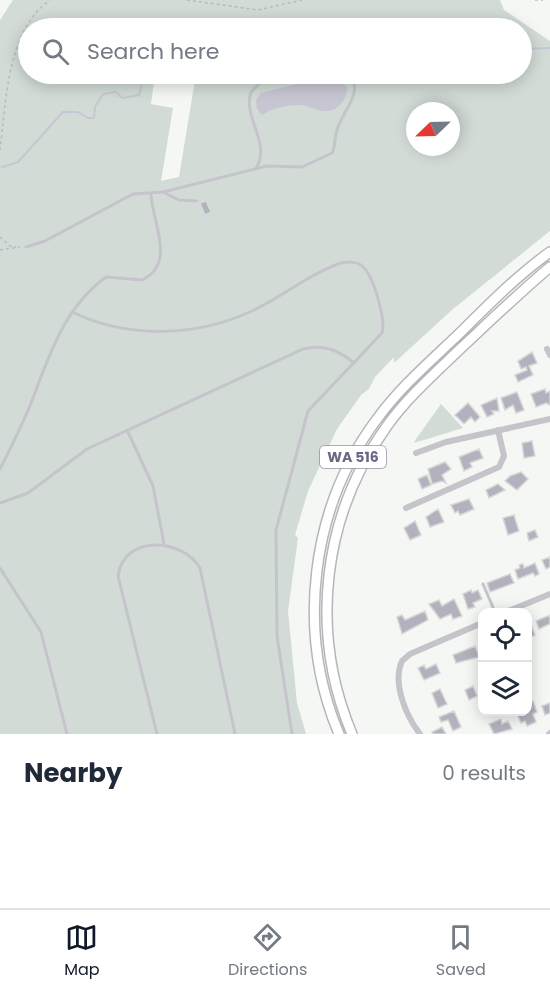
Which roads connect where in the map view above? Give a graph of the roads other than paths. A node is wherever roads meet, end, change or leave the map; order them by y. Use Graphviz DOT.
graph roads {
  1 [pos="259,84"];
  2 [pos="355,84"];
  3 [pos="256,168"];
  4 [pos="163,192"];
  5 [pos="151,194"];
  6 [pos="197,201"];
  7 [pos="26,247"];
  8 [pos="550,252"];
  9 [pos="550,267"];
  10 [pos="72,312"];
  11 [pos="354,363"];
  12 [pos="550,419"];
  13 [pos="498,430"];
  14 [pos="128,431"];
  15 [pos="416,453"];
  16 [pos="0,469"];
  17 [pos="0,503"];
  18 [pos="406,508"];
  19 [pos="164,544"];
  20 [pos="0,568"];
  21 [pos="483,584"];
  22 [pos="550,594"];
  23 [pos="493,608"];
  24 [pos="516,608"];
  25 [pos="478,625"];
  26 [pos="67,734"];
  27 [pos="157,734"];
  28 [pos="235,734"];
  29 [pos="292,734"];
  30 [pos="339,734"];
  31 [pos="352,734"];
  32 [pos="420,734"];
  1 -- 3 [label="lane"];
  2 -- 3 [label="lane"];
  3 -- 4 [label="lane"];
  4 -- 5 [label="lane"];
  4 -- 6 [label="lane"];
  5 -- 7 [label="lane"];
  5 -- 10 [label="lane"];
  8 -- 30 [label="highway, WA 516"];
  9 -- 31 [label="highway, WA 516"];
  10 -- 11 [label="lane"];
  10 -- 16 [label="lane"];
  11 -- 14 [label="lane"];
  11 -- 29 [label="lane"];
  12 -- 13 [label="street"];
  13 -- 15 [label="street"];
  13 -- 18 [label="street"];
  14 -- 17 [label="lane"];
  14 -- 19 [label="lane"];
  19 -- 27 [label="lane"];
  19 -- 28 [label="lane"];
  20 -- 26 [label="lane"];
  21 -- 23 [label="lane"];
  22 -- 24 [label="street"];
  25 -- 32 [label="street"];
}
